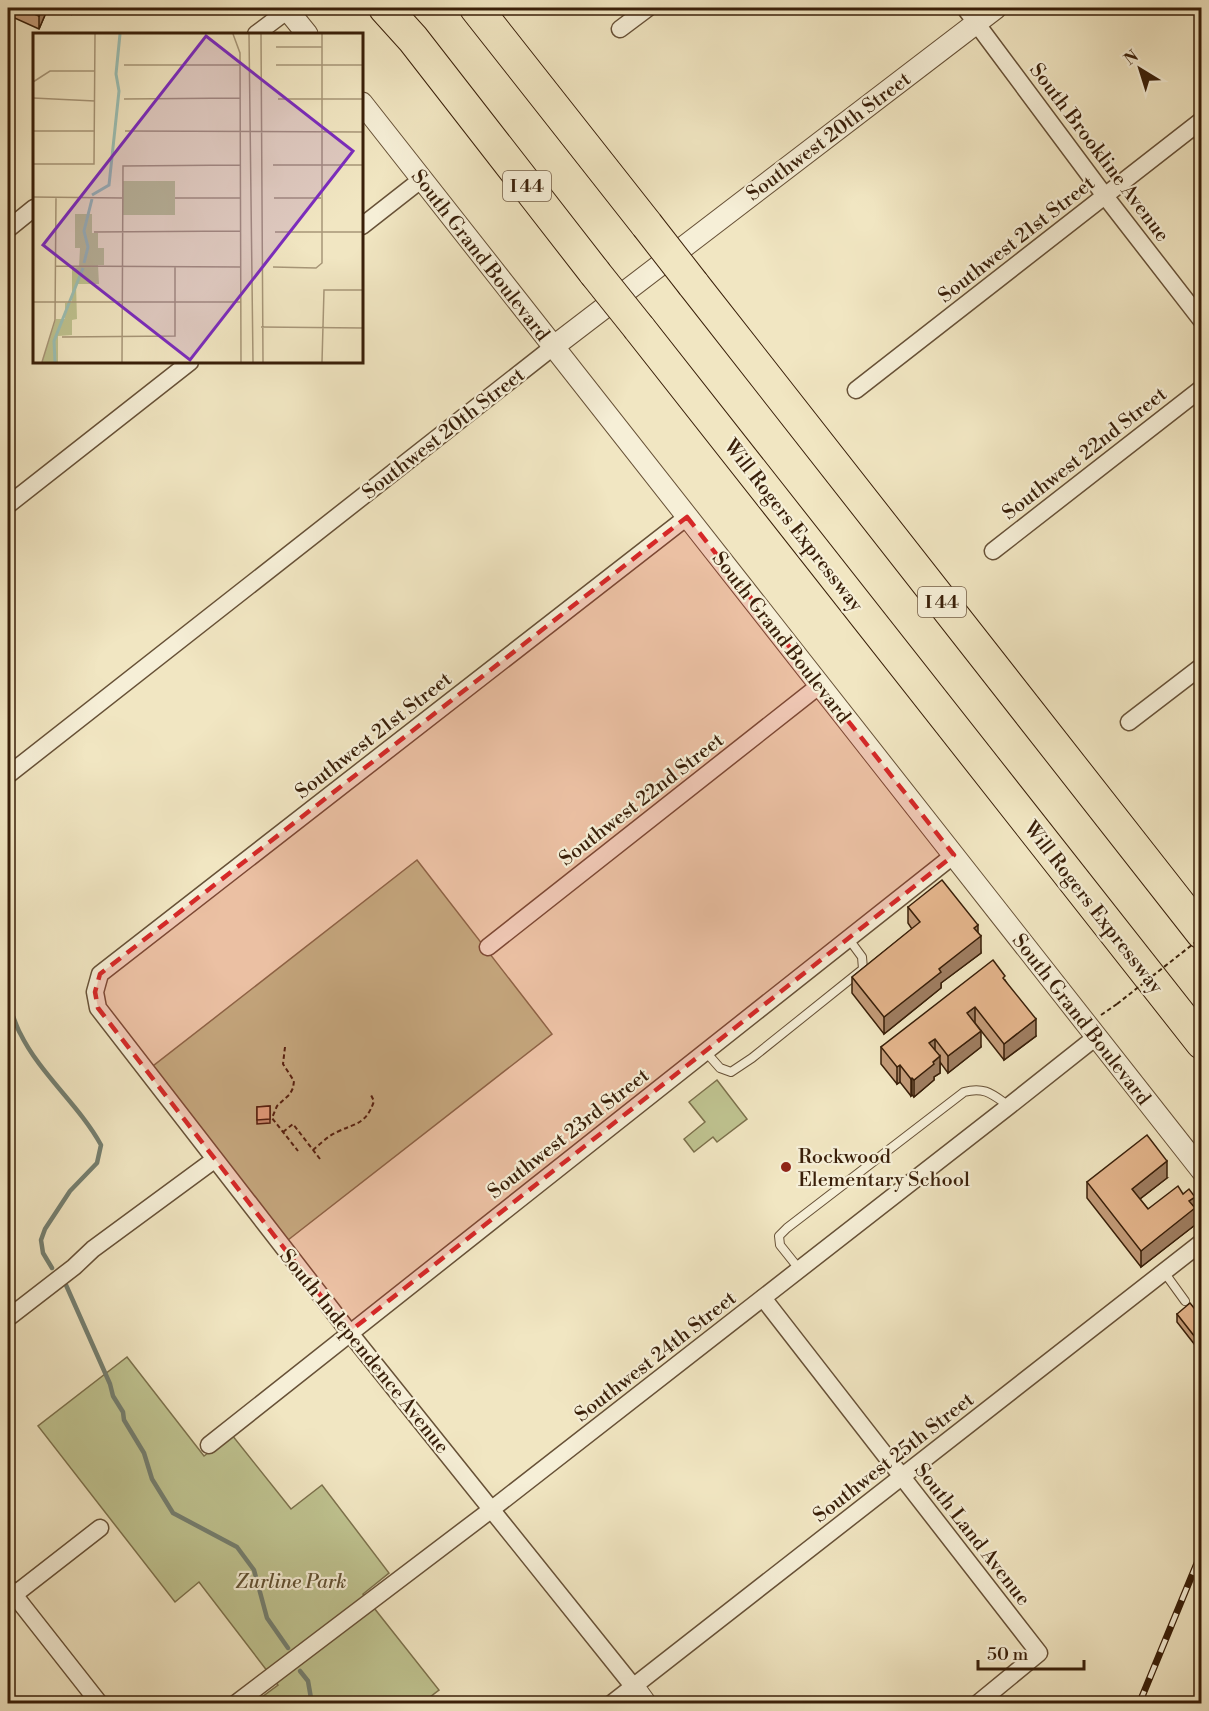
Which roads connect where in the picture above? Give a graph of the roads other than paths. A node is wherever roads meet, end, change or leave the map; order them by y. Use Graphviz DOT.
graph roads {
  1 [pos="376,8"];
  2 [pos="385,8"];
  3 [pos="476,8"];
  4 [pos="648,8"];
  5 [pos="996,8"];
  6 [pos="287,9"];
  7 [pos="971,15"];
  8 [pos="620,30"];
  9 [pos="257,33"];
  10 [pos="306,33"];
  11 [pos="413,39"];
  12 [pos="363,104"];
  13 [pos="1202,120"];
  14 [pos="422,179"];
  15 [pos="1105,196"];
  16 [pos="33,209"];
  17 [pos="363,225"];
  18 [pos="8,229"];
  19 [pos="1202,321"];
  20 [pos="553,347"];
  21 [pos="189,363"];
  22 [pos="1202,388"];
  23 [pos="856,390"];
  24 [pos="8,505"];
  25 [pos="687,517"];
  26 [pos="993,551"];
  27 [pos="1202,666"];
  28 [pos="820,685"];
  29 [pos="1129,722"];
  30 [pos="8,775"];
  31 [pos="954,855"];
  32 [pos="1202,935"];
  33 [pos="848,938"];
  34 [pos="488,947"];
  35 [pos="94,993"];
  36 [pos="1097,1027"];
  37 [pos="1202,1043"];
  38 [pos="705,1051"];
  39 [pos="1009,1106"];
  40 [pos="214,1160"];
  41 [pos="1202,1171"];
  42 [pos="1202,1242"];
  43 [pos="800,1270"];
  44 [pos="1164,1272"];
  45 [pos="763,1298"];
  46 [pos="1185,1301"];
  47 [pos="8,1318"];
  48 [pos="350,1332"];
  49 [pos="209,1445"];
  50 [pos="901,1477"];
  51 [pos="492,1509"];
  52 [pos="100,1528"];
  53 [pos="11,1591"];
  54 [pos="633,1686"];
  55 [pos="100,1704"];
  56 [pos="235,1704"];
  57 [pos="611,1704"];
  58 [pos="646,1704"];
  59 [pos="977,1704"];
  1 -- 11 [label="highway"];
  2 -- 11 [label="highway, Will Rogers Expressway / I 44"];
  3 -- 32 [label="highway, I 44, bridge"];
  4 -- 8 [label="street"];
  5 -- 7 [label="street, Southwest 20th Street"];
  6 -- 9 [label="street"];
  6 -- 10 [label="street"];
  7 -- 15 [label="street, South Brookline Avenue"];
  7 -- 20 [label="street, Southwest 20th Street"];
  11 -- 37 [label="highway, Will Rogers Expressway / I 44, bridge"];
  12 -- 14 [label="street, South Grand Boulevard"];
  13 -- 15 [label="street, Southwest 21st Street"];
  14 -- 17 [label="street"];
  14 -- 20 [label="street, South Grand Boulevard"];
  15 -- 19 [label="street, South Brookline Avenue"];
  15 -- 23 [label="street, Southwest 21st Street"];
  16 -- 18 [label="street"];
  20 -- 25 [label="street, South Grand Boulevard"];
  20 -- 30 [label="street, Southwest 20th Street"];
  21 -- 24 [label="street"];
  22 -- 26 [label="street, Southwest 22nd Street"];
  25 -- 28 [label="street, South Grand Boulevard"];
  25 -- 35 [label="street, Southwest 21st Street"];
  27 -- 29 [label="street"];
  28 -- 31 [label="street, South Grand Boulevard"];
  28 -- 34 [label="street, Southwest 22nd Street"];
  31 -- 33 [label="street, Southwest 23rd Street"];
  31 -- 36 [label="street, South Grand Boulevard"];
  33 -- 38 [label="street, Southwest 23rd Street"];
  33 -- 38 [label="lane"];
  35 -- 40 [label="street, South Independence Avenue"];
  36 -- 39 [label="street, Southwest 24th Street"];
  36 -- 41 [label="street, South Grand Boulevard"];
  38 -- 48 [label="street, Southwest 23rd Street"];
  39 -- 43 [label="street, Southwest 24th Street"];
  39 -- 43 [label="lane"];
  40 -- 47 [label="street"];
  40 -- 48 [label="street, South Independence Avenue"];
  42 -- 44 [label="street, Southwest 25th Street"];
  43 -- 45 [label="street, Southwest 24th Street"];
  44 -- 46 [label="lane"];
  44 -- 50 [label="street, Southwest 25th Street"];
  45 -- 50 [label="street, South Land Avenue"];
  45 -- 51 [label="street, Southwest 24th Street"];
  48 -- 49 [label="street, Southwest 23rd Street"];
  48 -- 51 [label="street, South Independence Avenue"];
  50 -- 54 [label="street, Southwest 25th Street"];
  50 -- 59 [label="street, South Land Avenue"];
  51 -- 54 [label="street, South Independence Avenue"];
  51 -- 56 [label="street, Southwest 24th Street"];
  52 -- 53 [label="street"];
  53 -- 55 [label="street"];
  54 -- 57 [label="street, Southwest 25th Street"];
  54 -- 58 [label="street, South Independence Avenue"];
}
